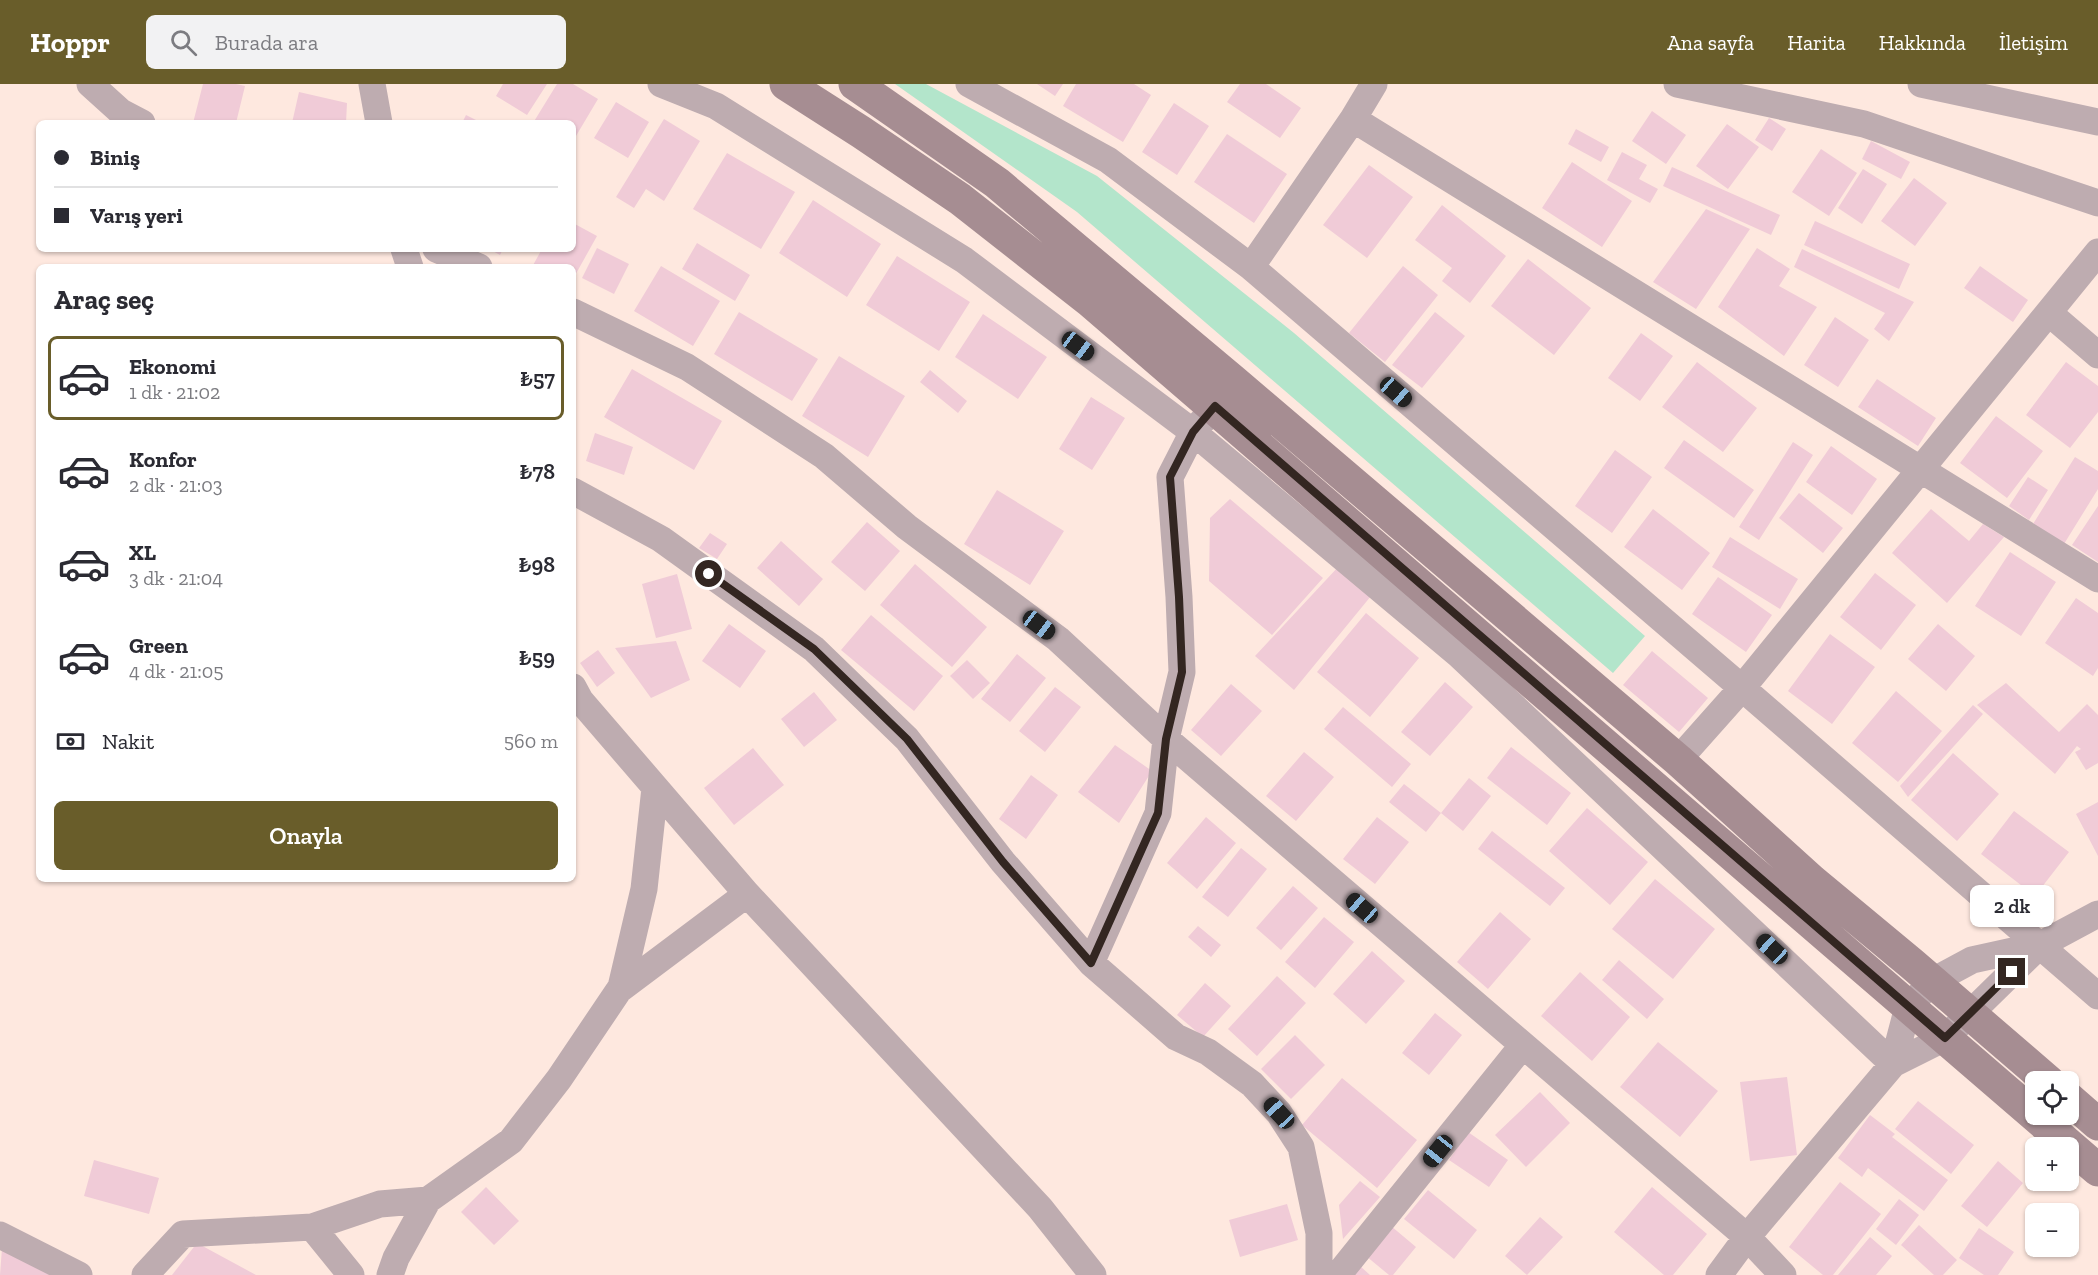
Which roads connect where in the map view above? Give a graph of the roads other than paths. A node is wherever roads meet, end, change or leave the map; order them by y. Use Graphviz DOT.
graph roads {
  1 [pos="90,84"];
  2 [pos="372,84"];
  3 [pos="661,84"];
  4 [pos="786,84"];
  5 [pos="855,84"];
  6 [pos="969,84"];
  7 [pos="1374,84"];
  8 [pos="1677,84"];
  9 [pos="1921,84"];
  10 [pos="1353,119"];
  11 [pos="136,120"];
  12 [pos="378,120"];
  13 [pos="2098,122"];
  14 [pos="2098,203"];
  15 [pos="443,252"];
  16 [pos="2098,252"];
  17 [pos="472,264"];
  18 [pos="1251,267"];
  19 [pos="576,313"];
  20 [pos="2049,313"];
  21 [pos="2098,355"];
  22 [pos="1224,394"];
  23 [pos="1193,432"];
  24 [pos="1922,470"];
  25 [pos="576,493"];
  26 [pos="2098,579"];
  27 [pos="1743,688"];
  28 [pos="576,693"];
  29 [pos="1166,739"];
  30 [pos="1678,760"];
  31 [pos="655,788"];
  32 [pos="747,894"];
  33 [pos="2098,914"];
  34 [pos="2040,945"];
  35 [pos="1091,963"];
  36 [pos="1933,981"];
  37 [pos="619,990"];
  38 [pos="2098,996"];
  39 [pos="1908,1007"];
  40 [pos="1970,1013"];
  41 [pos="1945,1038"];
  42 [pos="1523,1045"];
  43 [pos="1893,1064"];
  44 [pos="2036,1071"];
  45 [pos="2079,1108"];
  46 [pos="2098,1124"];
  47 [pos="2098,1170"];
  48 [pos="428,1200"];
  49 [pos="312,1227"];
  50 [pos="0,1235"];
  51 [pos="1747,1238"];
  52 [pos="79,1275"];
  53 [pos="145,1275"];
  54 [pos="351,1275"];
  55 [pos="390,1275"];
  56 [pos="1093,1275"];
  57 [pos="1319,1275"];
  58 [pos="1338,1275"];
  59 [pos="1719,1275"];
  60 [pos="1783,1275"];
  1 -- 11 [label="street"];
  2 -- 12 [label="street"];
  3 -- 23 [label="street"];
  4 -- 22 [label="main road"];
  5 -- 22 [label="main road"];
  6 -- 18 [label="street"];
  7 -- 10 [label="street"];
  8 -- 14 [label="street"];
  9 -- 13 [label="street"];
  10 -- 18 [label="street"];
  10 -- 24 [label="street"];
  15 -- 17 [label="street"];
  16 -- 20 [label="street"];
  18 -- 27 [label="street"];
  19 -- 29 [label="street"];
  20 -- 21 [label="street"];
  20 -- 24 [label="street"];
  22 -- 23 [label="street"];
  22 -- 30 [label="main road"];
  22 -- 39 [label="main road"];
  23 -- 29 [label="street"];
  23 -- 43 [label="street"];
  24 -- 26 [label="street"];
  24 -- 27 [label="street"];
  25 -- 35 [label="street"];
  27 -- 30 [label="street"];
  27 -- 34 [label="street"];
  28 -- 31 [label="street"];
  29 -- 35 [label="street"];
  29 -- 42 [label="street"];
  30 -- 36 [label="main road"];
  31 -- 32 [label="street"];
  31 -- 37 [label="street"];
  32 -- 37 [label="street"];
  32 -- 56 [label="street"];
  33 -- 34 [label="street"];
  34 -- 36 [label="street"];
  34 -- 38 [label="street"];
  34 -- 40 [label="street"];
  35 -- 57 [label="street"];
  36 -- 39 [label="street"];
  36 -- 40 [label="main road"];
  37 -- 48 [label="street"];
  39 -- 41 [label="main road"];
  39 -- 43 [label="street"];
  40 -- 41 [label="street"];
  40 -- 44 [label="main road"];
  41 -- 43 [label="street"];
  41 -- 47 [label="main road"];
  42 -- 51 [label="street"];
  42 -- 58 [label="street"];
  43 -- 51 [label="street"];
  45 -- 46 [label="main road"];
  48 -- 49 [label="street"];
  48 -- 55 [label="street"];
  49 -- 53 [label="street"];
  49 -- 54 [label="street"];
  50 -- 52 [label="street"];
  51 -- 59 [label="street"];
  51 -- 60 [label="street"];
}
